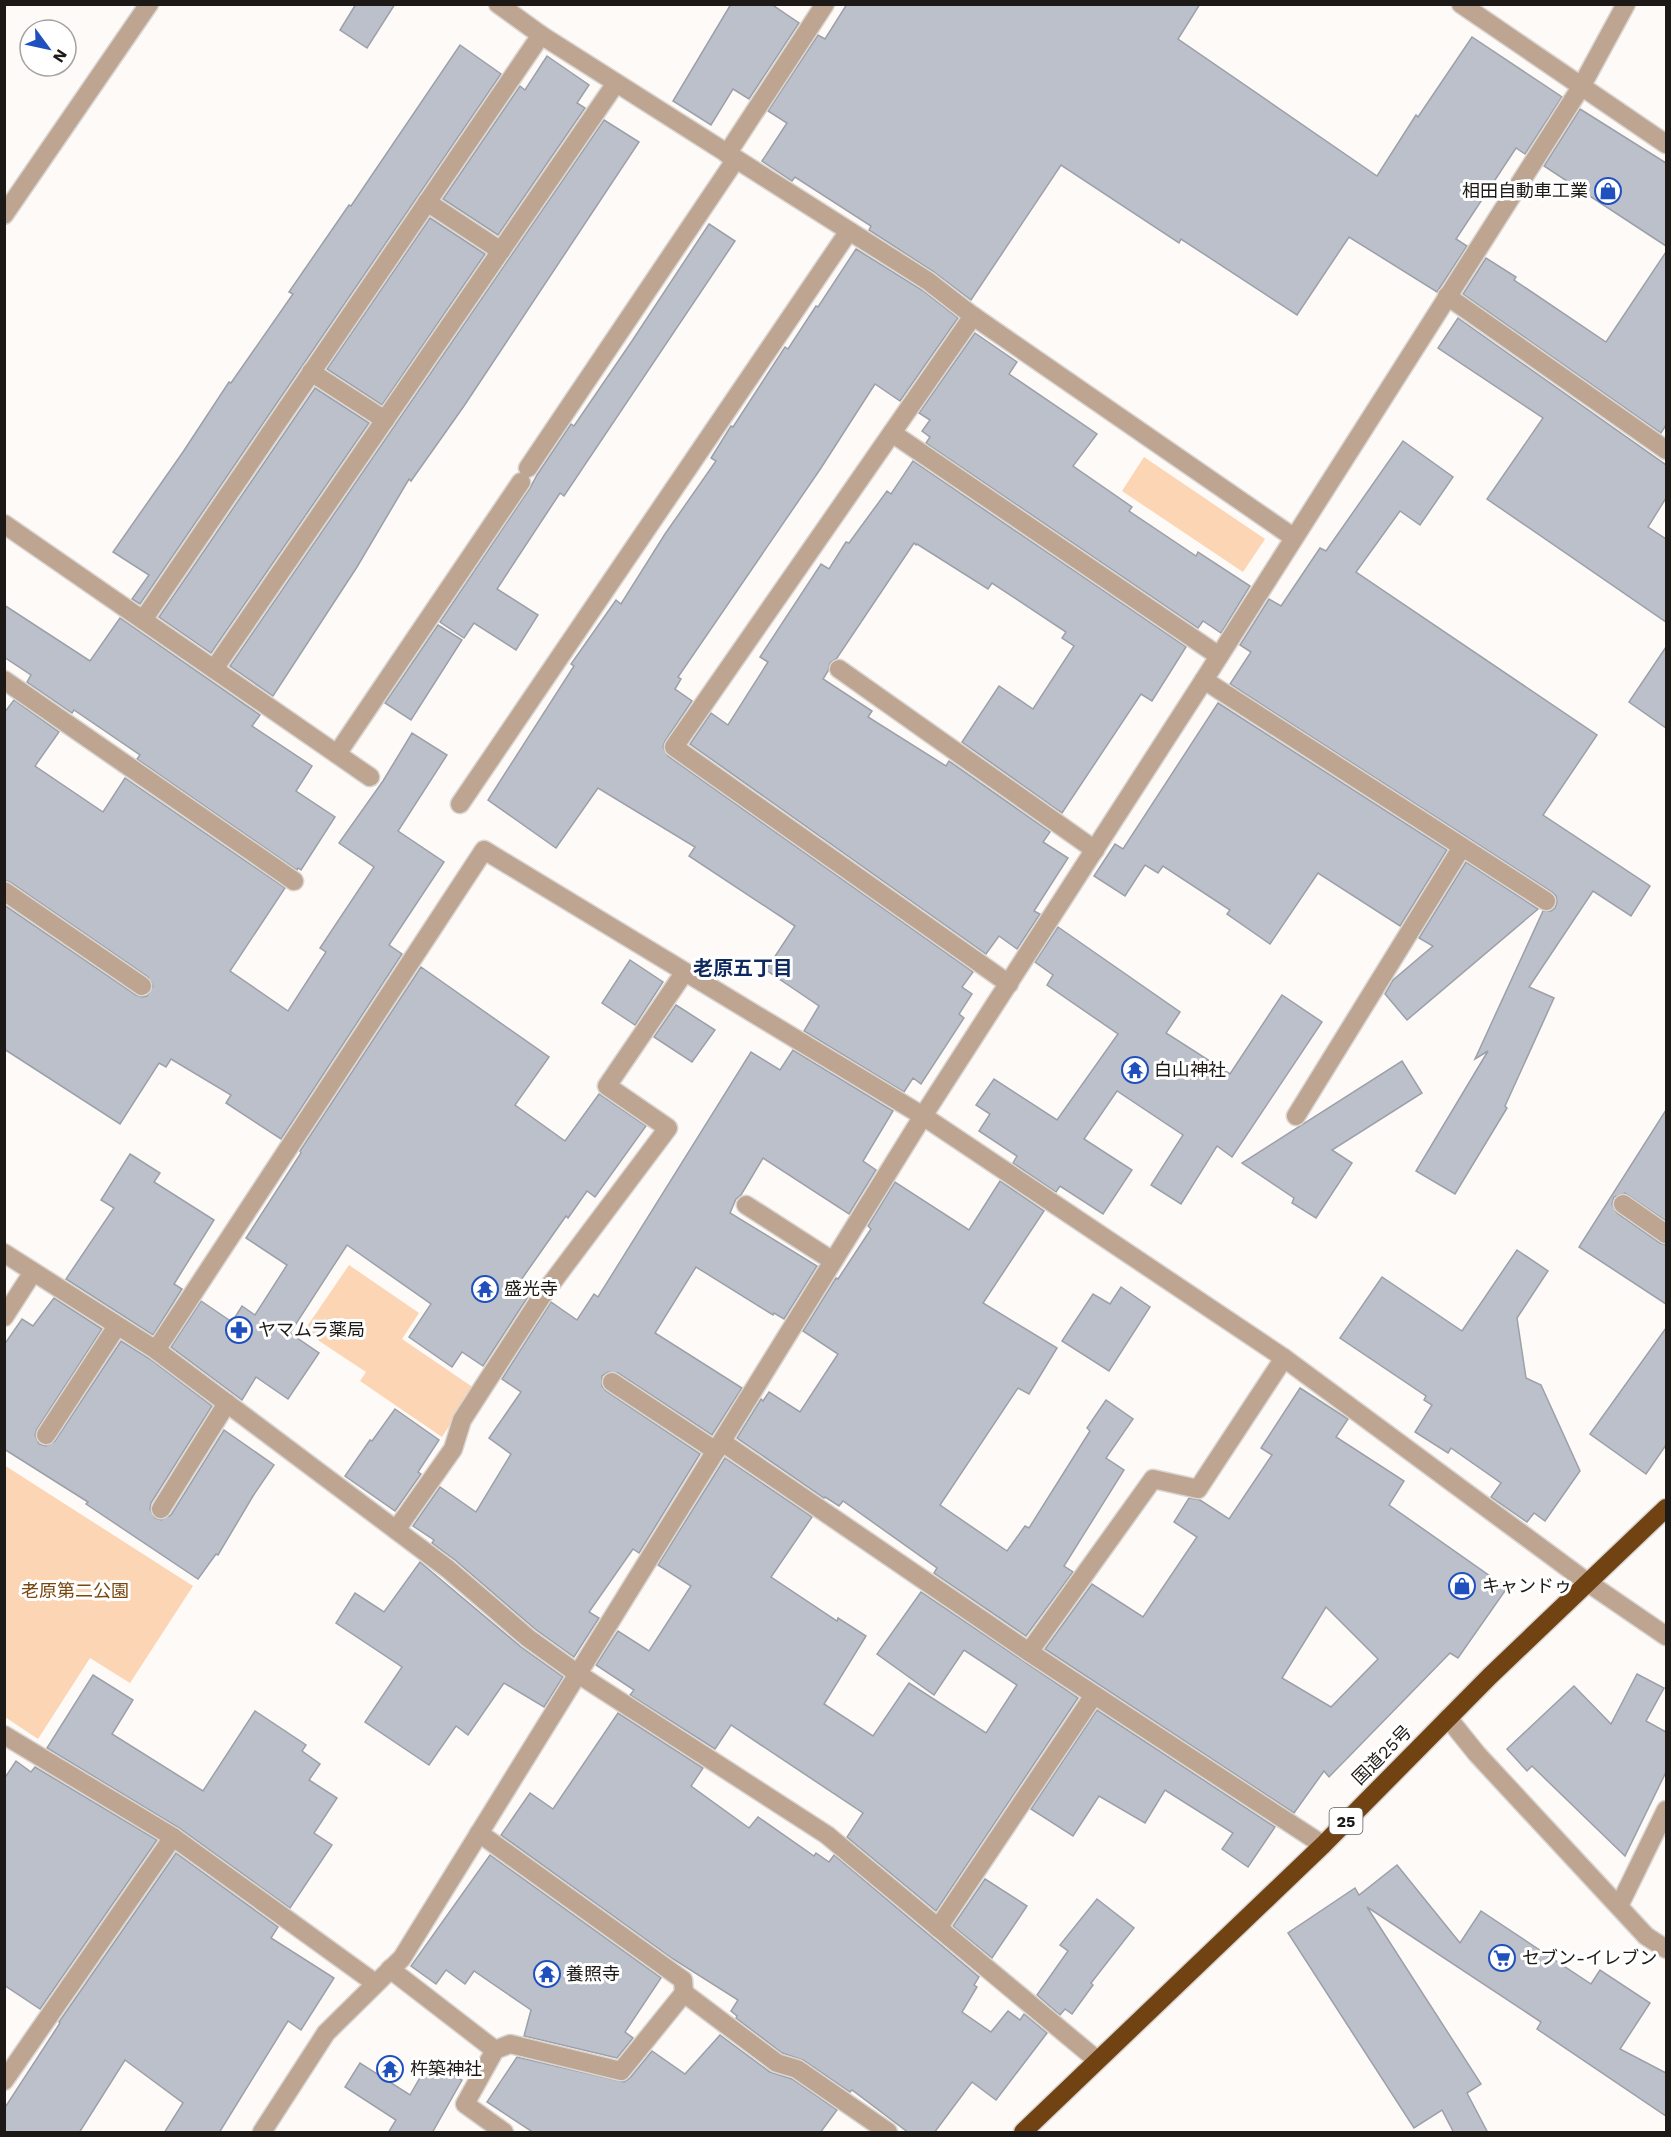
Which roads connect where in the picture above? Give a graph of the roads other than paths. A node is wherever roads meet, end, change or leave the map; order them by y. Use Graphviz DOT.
graph roads {
  1 [pos="149,4"];
  2 [pos="498,4"];
  3 [pos="825,4"];
  4 [pos="1461,4"];
  5 [pos="1626,4"];
  6 [pos="541,35"];
  7 [pos="616,83"];
  8 [pos="1581,87"];
  9 [pos="1666,144"];
  10 [pos="731,156"];
  11 [pos="427,202"];
  12 [pos="4,215"];
  13 [pos="849,231"];
  14 [pos="501,251"];
  15 [pos="1447,296"];
  16 [pos="973,316"];
  17 [pos="311,372"];
  18 [pos="385,420"];
  19 [pos="892,432"];
  20 [pos="1666,450"];
  21 [pos="4,524"];
  22 [pos="1293,537"];
  23 [pos="143,620"];
  24 [pos="1219,656"];
  25 [pos="214,669"];
  26 [pos="839,669"];
  27 [pos="4,680"];
  28 [pos="1204,680"];
  29 [pos="337,754"];
  30 [pos="370,777"];
  31 [pos="460,804"];
  32 [pos="1462,847"];
  33 [pos="1095,850"];
  34 [pos="294,881"];
  35 [pos="4,891"];
  36 [pos="1546,901"];
  37 [pos="684,973"];
  38 [pos="1009,984"];
  39 [pos="142,986"];
  40 [pos="923,1116"];
  41 [pos="1296,1116"];
  42 [pos="1623,1204"];
  43 [pos="746,1205"];
  44 [pos="1666,1234"];
  45 [pos="4,1253"];
  46 [pos="833,1261"];
  47 [pos="33,1272"];
  48 [pos="4,1317"];
  49 [pos="117,1326"];
  50 [pos="156,1350"];
  51 [pos="1284,1358"];
  52 [pos="612,1382"];
  53 [pos="227,1403"];
  54 [pos="46,1435"];
  55 [pos="719,1446"];
  56 [pos="1666,1508"];
  57 [pos="161,1509"];
  58 [pos="396,1530"];
  59 [pos="1587,1582"];
  60 [pos="1666,1636"];
  61 [pos="1029,1653"];
  62 [pos="578,1674"];
  63 [pos="1094,1695"];
  64 [pos="1448,1718"];
  65 [pos="4,1735"];
  66 [pos="1666,1810"];
  67 [pos="479,1833"];
  68 [pos="173,1837"];
  69 [pos="1323,1845"];
  70 [pos="1618,1906"];
  71 [pos="938,1928"];
  72 [pos="1666,1949"];
  73 [pos="390,1969"];
  74 [pos="375,1983"];
  75 [pos="684,1993"];
  76 [pos="495,2050"];
  77 [pos="1097,2060"];
  78 [pos="4,2081"];
  79 [pos="262,2133"];
  80 [pos="504,2133"];
  81 [pos="888,2133"];
  82 [pos="1023,2133"];
  1 -- 12 [label="street"];
  2 -- 6 [label="street"];
  3 -- 10 [label="street"];
  4 -- 8 [label="street"];
  5 -- 8 [label="street"];
  6 -- 7 [label="street"];
  6 -- 11 [label="street"];
  7 -- 10 [label="street"];
  7 -- 14 [label="street"];
  8 -- 9 [label="street"];
  8 -- 15 [label="street"];
  10 -- 13 [label="street"];
  10 -- 29 [label="street"];
  11 -- 14 [label="street"];
  11 -- 17 [label="street"];
  13 -- 16 [label="street"];
  13 -- 31 [label="street"];
  14 -- 18 [label="street"];
  15 -- 20 [label="street"];
  15 -- 22 [label="street"];
  16 -- 19 [label="street"];
  16 -- 22 [label="street"];
  17 -- 18 [label="street"];
  17 -- 23 [label="street"];
  18 -- 25 [label="street"];
  19 -- 24 [label="street"];
  19 -- 38 [label="street"];
  21 -- 23 [label="street"];
  22 -- 24 [label="street"];
  23 -- 25 [label="street"];
  24 -- 28 [label="street"];
  25 -- 29 [label="street"];
  26 -- 33 [label="street"];
  27 -- 34 [label="street"];
  28 -- 32 [label="street"];
  28 -- 33 [label="street"];
  29 -- 30 [label="street"];
  32 -- 36 [label="street"];
  32 -- 41 [label="street"];
  33 -- 38 [label="street"];
  35 -- 39 [label="street"];
  37 -- 40 [label="street"];
  37 -- 50 [label="street"];
  37 -- 58 [label="street"];
  38 -- 40 [label="street"];
  40 -- 46 [label="street"];
  40 -- 51 [label="street"];
  42 -- 44 [label="street"];
  43 -- 46 [label="street"];
  45 -- 47 [label="street"];
  46 -- 55 [label="street"];
  47 -- 48 [label="street"];
  47 -- 49 [label="street"];
  49 -- 50 [label="street"];
  49 -- 54 [label="street"];
  50 -- 53 [label="street"];
  51 -- 59 [label="street"];
  51 -- 61 [label="street"];
  52 -- 55 [label="street"];
  53 -- 57 [label="street"];
  53 -- 58 [label="street"];
  55 -- 61 [label="street"];
  55 -- 62 [label="street"];
  56 -- 59 [label="highway, 国道25号 / 25"];
  58 -- 62 [label="street"];
  59 -- 60 [label="street"];
  59 -- 64 [label="highway, 国道25号 / 25"];
  61 -- 63 [label="street"];
  62 -- 67 [label="street"];
  62 -- 71 [label="street"];
  63 -- 69 [label="street"];
  63 -- 71 [label="street"];
  64 -- 69 [label="highway, 国道25号 / 25"];
  64 -- 70 [label="street"];
  65 -- 68 [label="street"];
  66 -- 70 [label="street"];
  67 -- 73 [label="street"];
  67 -- 75 [label="street"];
  68 -- 74 [label="street"];
  68 -- 78 [label="street"];
  69 -- 77 [label="highway, 国道25号 / 25"];
  70 -- 72 [label="street"];
  71 -- 77 [label="street"];
  73 -- 74 [label="street"];
  73 -- 76 [label="street"];
  74 -- 79 [label="street"];
  75 -- 76 [label="street"];
  75 -- 81 [label="street"];
  76 -- 80 [label="street"];
  77 -- 82 [label="highway, 国道25号 / 25"];
}
